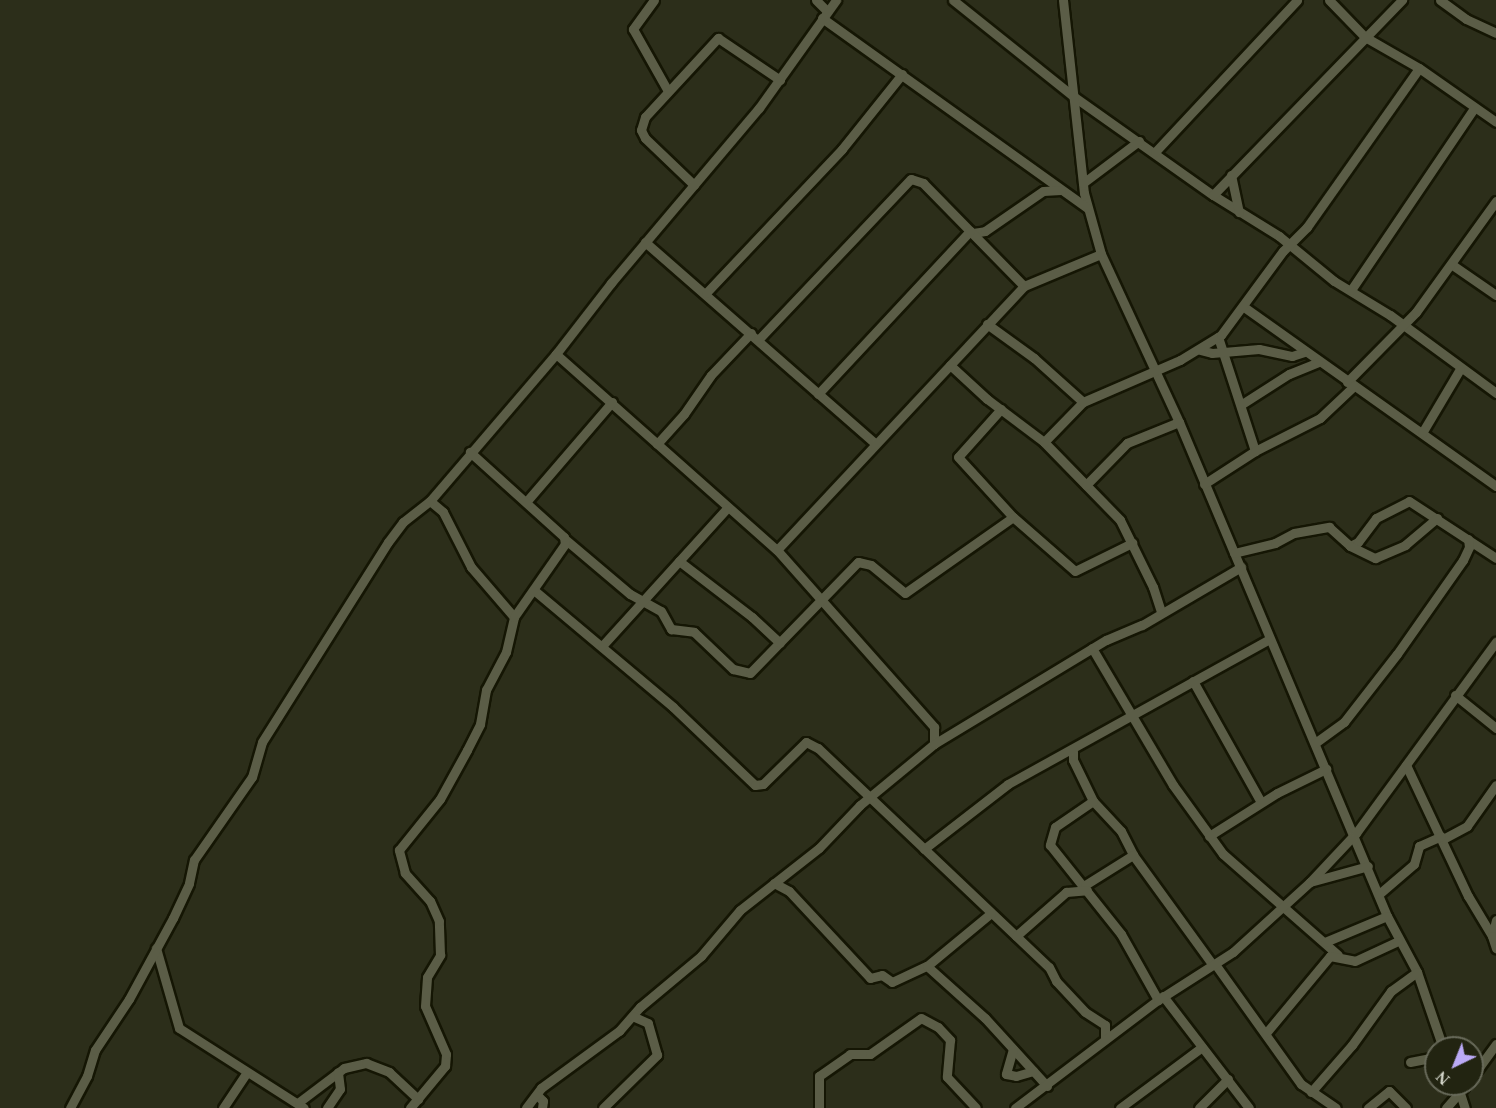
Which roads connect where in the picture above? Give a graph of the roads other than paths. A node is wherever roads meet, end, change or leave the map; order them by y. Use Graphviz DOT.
graph roads {
  1 [pos="654,0"];
  2 [pos="816,0"];
  3 [pos="836,0"];
  4 [pos="953,0"];
  5 [pos="1063,0"];
  6 [pos="1297,0"];
  7 [pos="1329,0"];
  8 [pos="1402,0"];
  9 [pos="1440,0"];
  10 [pos="824,15"];
  11 [pos="1496,33"];
  12 [pos="1365,37"];
  13 [pos="1419,68"];
  14 [pos="902,74"];
  15 [pos="780,80"];
  16 [pos="668,91"];
  17 [pos="1073,96"];
  18 [pos="1474,108"];
  19 [pos="1496,122"];
  20 [pos="1139,141"];
  21 [pos="1155,152"];
  22 [pos="1231,175"];
  23 [pos="1083,183"];
  24 [pos="694,185"];
  25 [pos="1064,190"];
  26 [pos="1213,195"];
  27 [pos="1496,201"];
  28 [pos="1087,208"];
  29 [pos="1239,212"];
  30 [pos="971,232"];
  31 [pos="645,242"];
  32 [pos="1291,245"];
  33 [pos="1101,254"];
  34 [pos="1451,264"];
  35 [pos="1024,286"];
  36 [pos="1351,290"];
  37 [pos="706,292"];
  38 [pos="1496,295"];
  39 [pos="1244,307"];
  40 [pos="987,324"];
  41 [pos="1405,326"];
  42 [pos="751,333"];
  43 [pos="1218,337"];
  44 [pos="759,340"];
  45 [pos="1200,350"];
  46 [pos="1220,351"];
  47 [pos="1304,352"];
  48 [pos="556,354"];
  49 [pos="1318,362"];
  50 [pos="950,365"];
  51 [pos="1460,369"];
  52 [pos="1156,371"];
  53 [pos="1351,384"];
  54 [pos="1496,393"];
  55 [pos="818,394"];
  56 [pos="612,402"];
  57 [pos="1083,402"];
  58 [pos="1242,404"];
  59 [pos="1002,409"];
  60 [pos="1179,422"];
  61 [pos="1422,433"];
  62 [pos="1044,442"];
  63 [pos="876,443"];
  64 [pos="657,444"];
  65 [pos="1255,451"];
  66 [pos="470,452"];
  67 [pos="1204,484"];
  68 [pos="1086,485"];
  69 [pos="1496,486"];
  70 [pos="430,501"];
  71 [pos="526,502"];
  72 [pos="728,507"];
  73 [pos="1013,517"];
  74 [pos="1437,518"];
  75 [pos="1468,539"];
  76 [pos="566,540"];
  77 [pos="1132,543"];
  78 [pos="1350,546"];
  79 [pos="777,550"];
  80 [pos="1234,553"];
  81 [pos="1496,558"];
  82 [pos="679,561"];
  83 [pos="1241,567"];
  84 [pos="535,591"];
  85 [pos="819,599"];
  86 [pos="640,600"];
  87 [pos="1161,611"];
  88 [pos="514,617"];
  89 [pos="1270,639"];
  90 [pos="1496,642"];
  91 [pos="780,643"];
  92 [pos="602,645"];
  93 [pos="1092,648"];
  94 [pos="1193,681"];
  95 [pos="1455,695"];
  96 [pos="1132,715"];
  97 [pos="1496,728"];
  98 [pos="1315,743"];
  99 [pos="934,744"];
  100 [pos="1073,751"];
  101 [pos="1406,765"];
  102 [pos="1326,769"];
  103 [pos="1496,784"];
  104 [pos="870,798"];
  105 [pos="1093,801"];
  106 [pos="1261,802"];
  107 [pos="1356,833"];
  108 [pos="1209,836"];
  109 [pos="1442,838"];
  110 [pos="924,849"];
  111 [pos="1133,855"];
  112 [pos="1368,866"];
  113 [pos="1310,882"];
  114 [pos="774,883"];
  115 [pos="1083,884"];
  116 [pos="1379,894"];
  117 [pos="1282,908"];
  118 [pos="991,913"];
  119 [pos="1387,916"];
  120 [pos="1496,920"];
  121 [pos="1017,936"];
  122 [pos="1492,936"];
  123 [pos="1398,941"];
  124 [pos="1325,942"];
  125 [pos="156,948"];
  126 [pos="1496,948"];
  127 [pos="1338,955"];
  128 [pos="1214,965"];
  129 [pos="927,966"];
  130 [pos="1417,972"];
  131 [pos="1161,998"];
  132 [pos="632,1016"];
  133 [pos="1266,1033"];
  134 [pos="1439,1036"];
  135 [pos="1105,1039"];
  136 [pos="1496,1044"];
  137 [pos="1202,1047"];
  138 [pos="1013,1049"];
  139 [pos="1424,1059"];
  140 [pos="1484,1060"];
  141 [pos="1410,1062"];
  142 [pos="1033,1071"];
  143 [pos="247,1072"];
  144 [pos="338,1072"];
  145 [pos="1228,1079"];
  146 [pos="1047,1086"];
  147 [pos="1311,1092"];
  148 [pos="538,1096"];
  149 [pos="418,1099"];
  150 [pos="301,1105"];
  151 [pos="70,1108"];
  152 [pos="223,1108"];
  153 [pos="327,1108"];
  154 [pos="410,1108"];
  155 [pos="526,1108"];
  156 [pos="542,1108"];
  157 [pos="603,1108"];
  158 [pos="819,1108"];
  159 [pos="976,1108"];
  160 [pos="1015,1108"];
  161 [pos="1120,1108"];
  162 [pos="1199,1108"];
  163 [pos="1249,1108"];
  164 [pos="1336,1108"];
  165 [pos="1368,1108"];
  166 [pos="1406,1108"];
  1 -- 16 [label="street"];
  2 -- 10 [label="street"];
  3 -- 10 [label="street"];
  4 -- 17 [label="street"];
  5 -- 17 [label="street"];
  6 -- 21 [label="street"];
  7 -- 12 [label="street"];
  8 -- 12 [label="street"];
  9 -- 11 [label="street"];
  10 -- 14 [label="street"];
  10 -- 15 [label="street"];
  12 -- 13 [label="street"];
  12 -- 22 [label="street"];
  13 -- 18 [label="street"];
  13 -- 32 [label="street"];
  14 -- 25 [label="street"];
  14 -- 37 [label="street"];
  15 -- 16 [label="street"];
  15 -- 24 [label="street"];
  16 -- 24 [label="street"];
  17 -- 20 [label="street"];
  17 -- 23 [label="street"];
  18 -- 19 [label="street"];
  18 -- 36 [label="street"];
  20 -- 21 [label="street"];
  20 -- 23 [label="street"];
  21 -- 26 [label="street"];
  22 -- 26 [label="street"];
  22 -- 29 [label="street"];
  23 -- 28 [label="street"];
  24 -- 31 [label="street"];
  25 -- 28 [label="street"];
  25 -- 30 [label="street"];
  26 -- 29 [label="street"];
  27 -- 34 [label="street"];
  28 -- 33 [label="street"];
  29 -- 32 [label="street"];
  30 -- 35 [label="street"];
  30 -- 44 [label="street"];
  30 -- 55 [label="street"];
  31 -- 37 [label="street"];
  31 -- 48 [label="street"];
  32 -- 36 [label="street"];
  32 -- 39 [label="street"];
  33 -- 35 [label="street"];
  33 -- 52 [label="street"];
  34 -- 38 [label="street"];
  34 -- 41 [label="street"];
  35 -- 40 [label="street"];
  36 -- 41 [label="street"];
  37 -- 42 [label="street"];
  39 -- 43 [label="street"];
  39 -- 47 [label="street"];
  40 -- 50 [label="street"];
  40 -- 57 [label="street"];
  41 -- 51 [label="street"];
  41 -- 53 [label="street"];
  42 -- 44 [label="street"];
  42 -- 64 [label="street"];
  43 -- 45 [label="street"];
  43 -- 46 [label="street"];
  44 -- 55 [label="street"];
  45 -- 46 [label="street"];
  45 -- 52 [label="street"];
  46 -- 47 [label="street"];
  46 -- 58 [label="street"];
  47 -- 49 [label="street"];
  48 -- 56 [label="street"];
  48 -- 66 [label="street"];
  49 -- 53 [label="street"];
  49 -- 58 [label="street"];
  50 -- 59 [label="street"];
  50 -- 63 [label="street"];
  51 -- 54 [label="street"];
  51 -- 61 [label="street"];
  52 -- 57 [label="street"];
  52 -- 60 [label="street"];
  53 -- 61 [label="street"];
  53 -- 65 [label="street"];
  55 -- 63 [label="street"];
  56 -- 64 [label="street"];
  56 -- 71 [label="street"];
  57 -- 62 [label="street"];
  58 -- 65 [label="street"];
  59 -- 62 [label="street"];
  59 -- 73 [label="street"];
  60 -- 67 [label="street"];
  60 -- 68 [label="street"];
  61 -- 69 [label="street"];
  62 -- 68 [label="street"];
  63 -- 79 [label="street"];
  64 -- 72 [label="street"];
  65 -- 67 [label="street"];
  66 -- 70 [label="street"];
  66 -- 71 [label="street"];
  67 -- 80 [label="street"];
  68 -- 77 [label="street"];
  70 -- 88 [label="street"];
  70 -- 125 [label="street"];
  71 -- 76 [label="street"];
  72 -- 79 [label="street"];
  72 -- 82 [label="street"];
  73 -- 77 [label="street"];
  73 -- 85 [label="street"];
  74 -- 75 [label="street"];
  74 -- 78 [label="street"];
  74 -- 78 [label="street"];
  75 -- 81 [label="street"];
  75 -- 98 [label="street"];
  76 -- 84 [label="street"];
  76 -- 86 [label="street"];
  77 -- 87 [label="street"];
  78 -- 80 [label="street"];
  79 -- 85 [label="street"];
  80 -- 83 [label="street"];
  82 -- 86 [label="street"];
  82 -- 91 [label="street"];
  83 -- 87 [label="street"];
  83 -- 89 [label="street"];
  84 -- 88 [label="street"];
  84 -- 92 [label="street"];
  85 -- 91 [label="street"];
  85 -- 99 [label="street"];
  86 -- 91 [label="street"];
  86 -- 92 [label="street"];
  87 -- 93 [label="street"];
  88 -- 149 [label="street"];
  89 -- 94 [label="street"];
  89 -- 98 [label="street"];
  90 -- 95 [label="street"];
  92 -- 104 [label="street"];
  93 -- 96 [label="street"];
  93 -- 99 [label="street"];
  94 -- 96 [label="street"];
  94 -- 106 [label="street"];
  95 -- 97 [label="street"];
  95 -- 101 [label="street"];
  96 -- 100 [label="street"];
  96 -- 108 [label="street"];
  98 -- 102 [label="street"];
  99 -- 104 [label="street"];
  100 -- 105 [label="street"];
  100 -- 110 [label="street"];
  101 -- 107 [label="street"];
  101 -- 109 [label="street"];
  102 -- 106 [label="street"];
  102 -- 107 [label="street"];
  103 -- 109 [label="street"];
  104 -- 110 [label="street"];
  104 -- 114 [label="street"];
  105 -- 111 [label="street"];
  105 -- 115 [label="street"];
  106 -- 108 [label="street"];
  107 -- 112 [label="street"];
  107 -- 113 [label="street"];
  108 -- 117 [label="street"];
  109 -- 116 [label="street"];
  109 -- 122 [label="street"];
  110 -- 118 [label="street"];
  111 -- 115 [label="street"];
  111 -- 128 [label="street"];
  112 -- 113 [label="street"];
  112 -- 116 [label="street"];
  113 -- 117 [label="street"];
  114 -- 129 [label="street"];
  114 -- 132 [label="street"];
  115 -- 121 [label="street"];
  115 -- 131 [label="street"];
  116 -- 119 [label="street"];
  117 -- 124 [label="street"];
  117 -- 128 [label="street"];
  118 -- 121 [label="street"];
  118 -- 129 [label="street"];
  119 -- 123 [label="street"];
  119 -- 124 [label="street"];
  120 -- 122 [label="street"];
  121 -- 135 [label="street"];
  122 -- 126 [label="street"];
  123 -- 127 [label="street"];
  123 -- 130 [label="street"];
  124 -- 127 [label="street"];
  125 -- 143 [label="street"];
  125 -- 151 [label="street"];
  127 -- 133 [label="street"];
  128 -- 131 [label="street"];
  128 -- 133 [label="street"];
  129 -- 138 [label="street"];
  130 -- 134 [label="street"];
  130 -- 147 [label="street"];
  131 -- 135 [label="street"];
  131 -- 137 [label="street"];
  132 -- 148 [label="street"];
  132 -- 157 [label="street"];
  133 -- 147 [label="street"];
  135 -- 146 [label="street"];
  136 -- 140 [label="street"];
  137 -- 145 [label="street"];
  137 -- 161 [label="street"];
  138 -- 142 [label="street"];
  138 -- 142 [label="street"];
  139 -- 141 [label="street"];
  142 -- 146 [label="street"];
  143 -- 150 [label="street"];
  143 -- 152 [label="street"];
  144 -- 149 [label="street"];
  144 -- 150 [label="street"];
  144 -- 153 [label="street"];
  145 -- 162 [label="street"];
  145 -- 163 [label="street"];
  146 -- 160 [label="street"];
  147 -- 164 [label="street"];
  148 -- 155 [label="street"];
  148 -- 156 [label="street"];
  149 -- 154 [label="street"];
  158 -- 159 [label="street"];
  165 -- 166 [label="street"];
}
